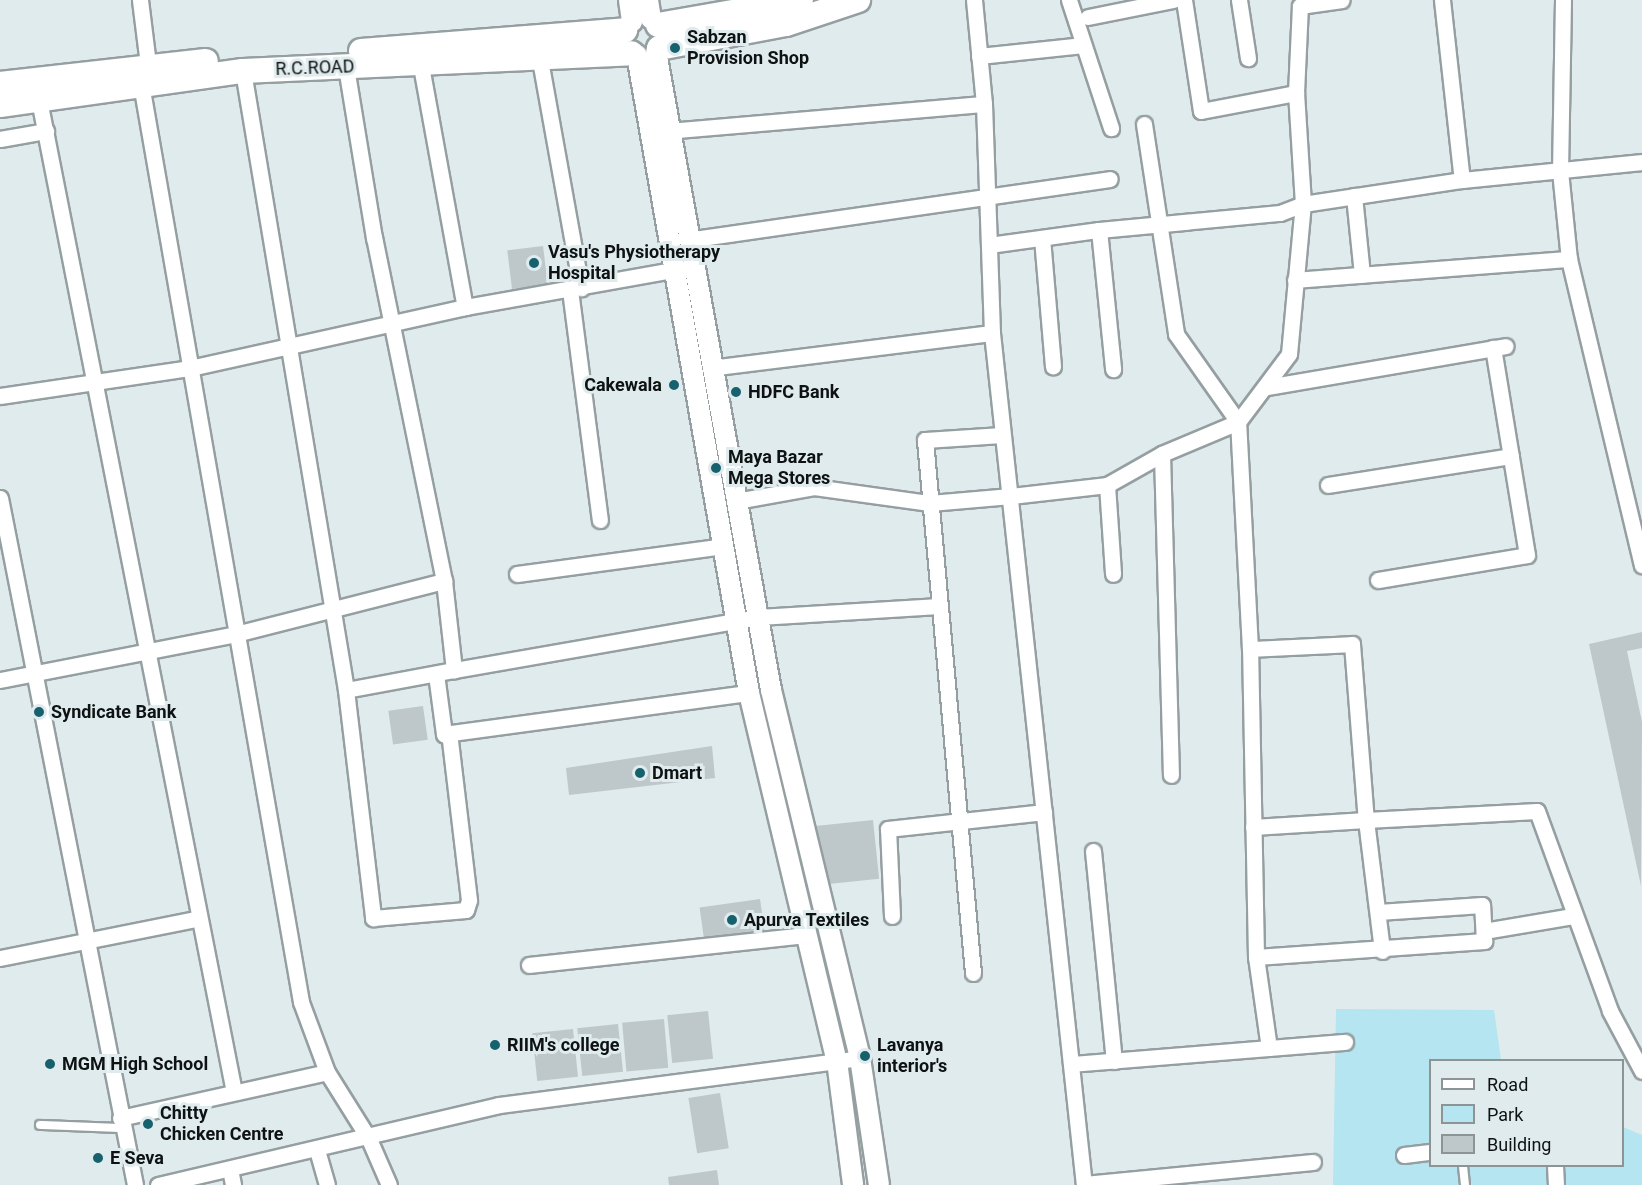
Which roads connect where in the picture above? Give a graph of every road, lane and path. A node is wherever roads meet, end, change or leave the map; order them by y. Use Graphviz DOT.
graph roads {
  1 [pos="140,0"];
  2 [pos="801,0"];
  3 [pos="858,0"];
  4 [pos="974,0"];
  5 [pos="1069,0"];
  6 [pos="1173,0"];
  7 [pos="1184,0"];
  8 [pos="1239,0"];
  9 [pos="1342,0"];
  10 [pos="1442,0"];
  11 [pos="1563,0"];
  12 [pos="1299,3"];
  13 [pos="1088,17"];
  14 [pos="643,30"];
  15 [pos="1083,45"];
  16 [pos="979,56"];
  17 [pos="1248,58"];
  18 [pos="540,60"];
  19 [pos="421,66"];
  20 [pos="346,67"];
  21 [pos="243,71"];
  22 [pos="145,74"];
  23 [pos="0,84"];
  24 [pos="1296,93"];
  25 [pos="39,100"];
  26 [pos="984,104"];
  27 [pos="0,105"];
  28 [pos="1144,124"];
  29 [pos="1111,128"];
  30 [pos="46,131"];
  31 [pos="668,131"];
  32 [pos="0,139"];
  33 [pos="1642,162"];
  34 [pos="1560,171"];
  35 [pos="1110,179"];
  36 [pos="1462,180"];
  37 [pos="1354,196"];
  38 [pos="988,200"];
  39 [pos="1303,204"];
  40 [pos="1156,222"];
  41 [pos="1099,230"];
  42 [pos="1042,238"];
  43 [pos="687,240"];
  44 [pos="989,245"];
  45 [pos="1569,259"];
  46 [pos="692,266"];
  47 [pos="672,270"];
  48 [pos="1362,275"];
  49 [pos="1295,280"];
  50 [pos="576,289"];
  51 [pos="465,307"];
  52 [pos="392,326"];
  53 [pos="992,333"];
  54 [pos="285,350"];
  55 [pos="1053,367"];
  56 [pos="190,368"];
  57 [pos="710,368"];
  58 [pos="1113,369"];
  59 [pos="94,381"];
  60 [pos="1267,387"];
  61 [pos="0,396"];
  62 [pos="1238,422"];
  63 [pos="1002,435"];
  64 [pos="1162,454"];
  65 [pos="1511,456"];
  66 [pos="1107,485"];
  67 [pos="1328,485"];
  68 [pos="1011,496"];
  69 [pos="0,498"];
  70 [pos="736,501"];
  71 [pos="930,504"];
  72 [pos="600,520"];
  73 [pos="723,546"];
  74 [pos="1642,565"];
  75 [pos="517,574"];
  76 [pos="1113,574"];
  77 [pos="1378,580"];
  78 [pos="444,581"];
  79 [pos="940,606"];
  80 [pos="333,612"];
  81 [pos="758,617"];
  82 [pos="737,621"];
  83 [pos="236,634"];
  84 [pos="1250,649"];
  85 [pos="145,652"];
  86 [pos="454,670"];
  87 [pos="37,672"];
  88 [pos="436,674"];
  89 [pos="0,680"];
  90 [pos="346,690"];
  91 [pos="749,693"];
  92 [pos="449,733"];
  93 [pos="1172,775"];
  94 [pos="1044,812"];
  95 [pos="963,820"];
  96 [pos="1366,820"];
  97 [pos="1253,827"];
  98 [pos="1093,851"];
  99 [pos="1378,912"];
  100 [pos="892,916"];
  101 [pos="1573,916"];
  102 [pos="196,919"];
  103 [pos="1484,932"];
  104 [pos="807,935"];
  105 [pos="84,944"];
  106 [pos="1382,951"];
  107 [pos="1256,957"];
  108 [pos="0,958"];
  109 [pos="529,965"];
  110 [pos="973,973"];
  111 [pos="1345,1042"];
  112 [pos="1269,1048"];
  113 [pos="860,1058"];
  114 [pos="837,1061"];
  115 [pos="1114,1061"];
  116 [pos="1071,1064"];
  117 [pos="1642,1071"];
  118 [pos="327,1072"];
  119 [pos="234,1092"];
  120 [pos="121,1123"];
  121 [pos="40,1125"];
  122 [pos="369,1139"];
  123 [pos="317,1150"];
  124 [pos="1429,1152"];
  125 [pos="1404,1155"];
  126 [pos="1313,1162"];
  127 [pos="1463,1167"];
  128 [pos="1555,1167"];
  129 [pos="230,1169"];
  130 [pos="1166,1180"];
  131 [pos="1084,1184"];
  132 [pos="135,1185"];
  133 [pos="158,1185"];
  134 [pos="233,1185"];
  135 [pos="327,1185"];
  136 [pos="389,1185"];
  137 [pos="853,1185"];
  138 [pos="879,1185"];
  139 [pos="1465,1185"];
  140 [pos="1556,1185"];
  1 -- 22 [label="street"];
  2 -- 14 [label="main road, R.C.ROAD"];
  3 -- 14 [label="main road, R.C.ROAD"];
  4 -- 16 [label="street"];
  5 -- 15 [label="street"];
  6 -- 13 [label="street"];
  7 -- 24 [label="street"];
  8 -- 17 [label="street"];
  9 -- 12 [label="street"];
  10 -- 36 [label="street"];
  11 -- 34 [label="street"];
  12 -- 24 [label="street"];
  14 -- 18 [label="main road, R.C.ROAD"];
  14 -- 22 [label="main road, R.C.ROAD"];
  14 -- 31 [label="street"];
  14 -- 47 [label="street"];
  15 -- 16 [label="street"];
  15 -- 29 [label="street"];
  16 -- 26 [label="street"];
  18 -- 19 [label="main road, R.C.ROAD"];
  18 -- 50 [label="street"];
  19 -- 20 [label="main road, R.C.ROAD"];
  19 -- 51 [label="street"];
  20 -- 21 [label="main road, R.C.ROAD"];
  20 -- 52 [label="street"];
  21 -- 22 [label="main road, R.C.ROAD"];
  21 -- 54 [label="street"];
  22 -- 23 [label="main road, R.C.ROAD"];
  22 -- 25 [label="main road, R.C.ROAD"];
  22 -- 56 [label="street"];
  24 -- 39 [label="street"];
  25 -- 27 [label="main road, R.C.ROAD"];
  25 -- 30 [label="street"];
  26 -- 31 [label="street"];
  26 -- 38 [label="street"];
  28 -- 40 [label="street"];
  30 -- 32 [label="street"];
  30 -- 59 [label="street"];
  31 -- 43 [label="street"];
  33 -- 34 [label="street"];
  34 -- 36 [label="street"];
  34 -- 45 [label="street"];
  35 -- 38 [label="street"];
  36 -- 37 [label="street"];
  37 -- 39 [label="street"];
  37 -- 48 [label="street"];
  38 -- 43 [label="street"];
  38 -- 44 [label="street"];
  39 -- 40 [label="street"];
  39 -- 49 [label="street"];
  40 -- 41 [label="street"];
  40 -- 62 [label="street"];
  41 -- 42 [label="street"];
  41 -- 58 [label="street"];
  42 -- 44 [label="street"];
  42 -- 55 [label="street"];
  43 -- 46 [label="street"];
  44 -- 53 [label="street"];
  45 -- 48 [label="street"];
  45 -- 74 [label="street"];
  46 -- 47 [label="street"];
  46 -- 57 [label="street"];
  47 -- 50 [label="street"];
  47 -- 73 [label="street"];
  48 -- 49 [label="street"];
  49 -- 60 [label="street"];
  50 -- 51 [label="street"];
  50 -- 72 [label="street"];
  51 -- 52 [label="street"];
  52 -- 54 [label="street"];
  52 -- 78 [label="street"];
  53 -- 57 [label="street"];
  53 -- 63 [label="street"];
  54 -- 56 [label="street"];
  54 -- 80 [label="street"];
  56 -- 59 [label="street"];
  56 -- 83 [label="street"];
  57 -- 70 [label="street"];
  59 -- 61 [label="street"];
  59 -- 85 [label="street"];
  60 -- 62 [label="street"];
  60 -- 65 [label="street"];
  62 -- 64 [label="street"];
  62 -- 84 [label="street"];
  63 -- 68 [label="street"];
  63 -- 71 [label="street"];
  64 -- 66 [label="street"];
  64 -- 93 [label="street"];
  65 -- 67 [label="street"];
  65 -- 77 [label="street"];
  66 -- 68 [label="street"];
  66 -- 76 [label="street"];
  68 -- 71 [label="street"];
  68 -- 94 [label="street"];
  69 -- 87 [label="street"];
  70 -- 71 [label="street"];
  70 -- 81 [label="street"];
  71 -- 79 [label="street"];
  73 -- 75 [label="street"];
  73 -- 82 [label="street"];
  78 -- 80 [label="street"];
  78 -- 86 [label="street"];
  79 -- 81 [label="street"];
  79 -- 95 [label="street"];
  80 -- 83 [label="street"];
  80 -- 90 [label="street"];
  81 -- 82 [label="street"];
  81 -- 113 [label="street"];
  82 -- 86 [label="street"];
  82 -- 91 [label="street"];
  83 -- 85 [label="street"];
  83 -- 118 [label="street"];
  84 -- 96 [label="street"];
  84 -- 97 [label="street"];
  85 -- 87 [label="street"];
  85 -- 102 [label="street"];
  86 -- 88 [label="street"];
  87 -- 89 [label="street"];
  87 -- 105 [label="street"];
  88 -- 90 [label="street"];
  88 -- 92 [label="street"];
  90 -- 92 [label="street"];
  91 -- 92 [label="street"];
  91 -- 104 [label="street"];
  94 -- 95 [label="street"];
  94 -- 116 [label="street"];
  95 -- 100 [label="street"];
  95 -- 110 [label="street"];
  96 -- 97 [label="street"];
  96 -- 99 [label="street"];
  96 -- 101 [label="street"];
  97 -- 107 [label="street"];
  98 -- 115 [label="street"];
  99 -- 103 [label="street"];
  99 -- 106 [label="street"];
  101 -- 103 [label="street"];
  101 -- 117 [label="street"];
  102 -- 105 [label="street"];
  102 -- 119 [label="street"];
  103 -- 106 [label="street"];
  104 -- 109 [label="street"];
  104 -- 114 [label="street"];
  105 -- 108 [label="street"];
  105 -- 120 [label="street"];
  106 -- 107 [label="street"];
  107 -- 112 [label="street"];
  111 -- 112 [label="street"];
  112 -- 115 [label="street"];
  113 -- 114 [label="street"];
  113 -- 138 [label="street"];
  114 -- 122 [label="street"];
  114 -- 137 [label="street"];
  115 -- 116 [label="street"];
  116 -- 131 [label="street"];
  118 -- 119 [label="street"];
  118 -- 122 [label="street"];
  119 -- 120 [label="street"];
  120 -- 121 [label="lane"];
  120 -- 132 [label="street"];
  122 -- 123 [label="street"];
  122 -- 136 [label="street"];
  123 -- 129 [label="street"];
  123 -- 135 [label="street"];
  124 -- 125 [label="street"];
  126 -- 130 [label="street"];
  127 -- 139 [label="lane"];
  128 -- 140 [label="street"];
  129 -- 133 [label="street"];
  129 -- 134 [label="street"];
  130 -- 131 [label="street"];
}
